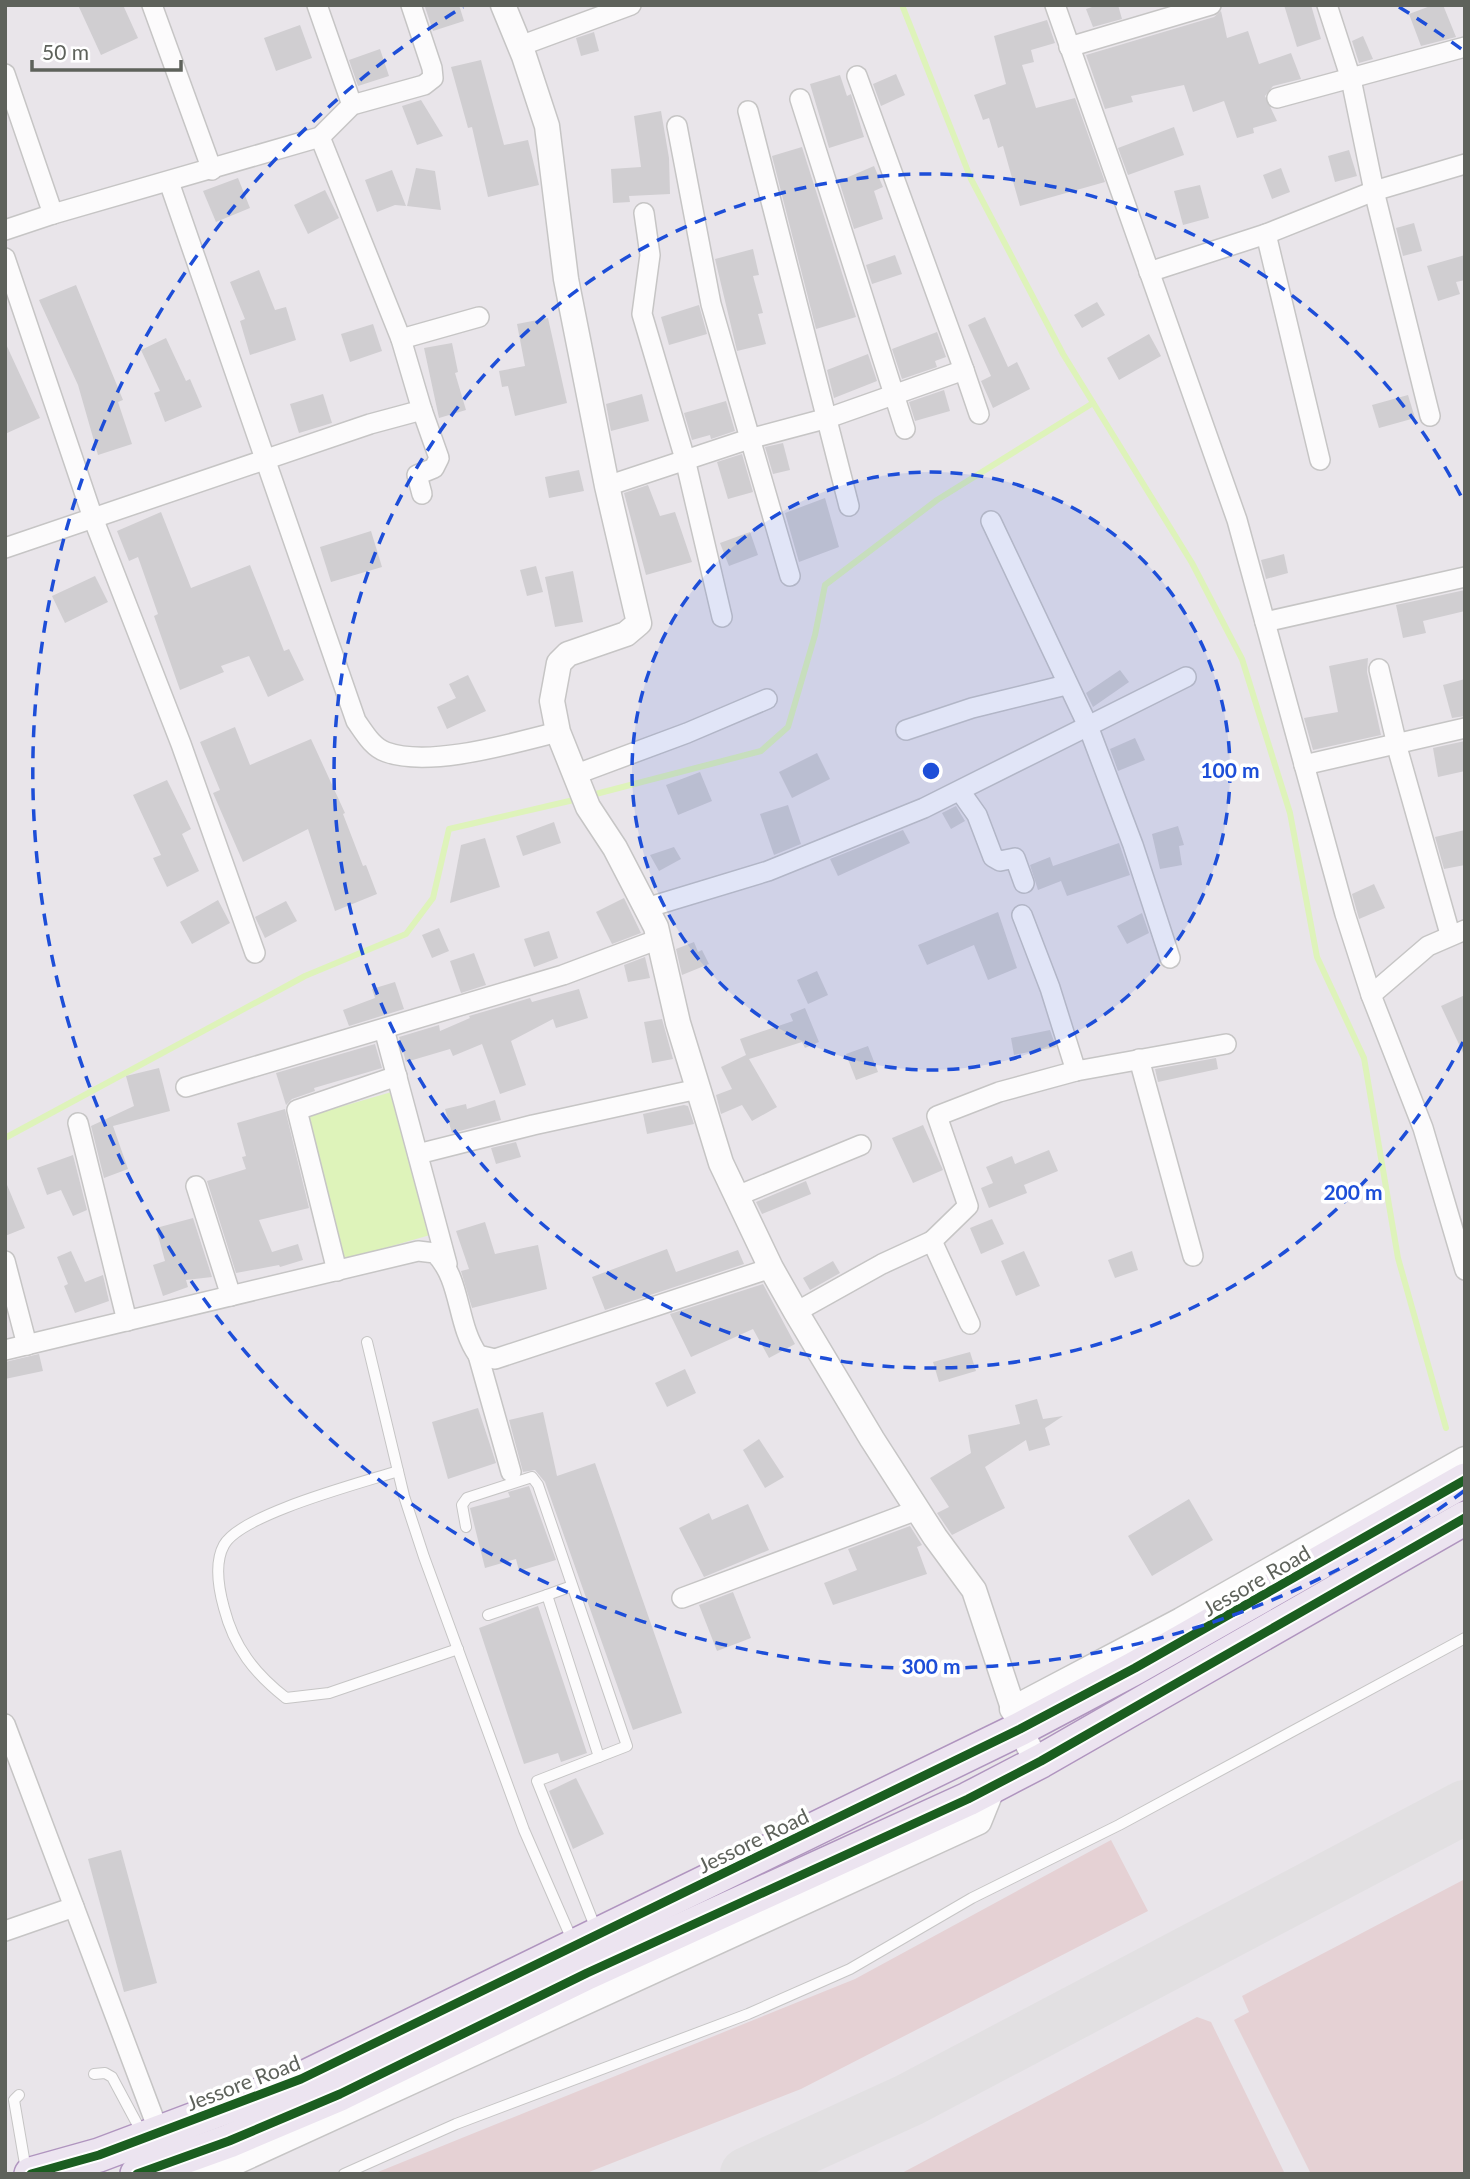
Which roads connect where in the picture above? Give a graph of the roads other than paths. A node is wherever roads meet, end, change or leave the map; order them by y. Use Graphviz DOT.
graph roads {
  1 [pos="152,5"];
  2 [pos="317,5"];
  3 [pos="411,5"];
  4 [pos="503,5"];
  5 [pos="631,5"];
  6 [pos="1055,5"];
  7 [pos="1212,5"];
  8 [pos="1327,5"];
  9 [pos="520,46"];
  10 [pos="1069,47"];
  11 [pos="1465,47"];
  12 [pos="5,74"];
  13 [pos="858,76"];
  14 [pos="1350,79"];
  15 [pos="1277,98"];
  16 [pos="800,99"];
  17 [pos="352,105"];
  18 [pos="748,111"];
  19 [pos="677,126"];
  20 [pos="320,137"];
  21 [pos="1465,164"];
  22 [pos="212,170"];
  23 [pos="169,182"];
  24 [pos="1374,191"];
  25 [pos="644,213"];
  26 [pos="53,214"];
  27 [pos="5,230"];
  28 [pos="1266,234"];
  29 [pos="5,258"];
  30 [pos="1149,272"];
  31 [pos="479,317"];
  32 [pos="401,339"];
  33 [pos="964,370"];
  34 [pos="893,393"];
  35 [pos="422,410"];
  36 [pos="979,414"];
  37 [pos="1430,416"];
  38 [pos="828,418"];
  39 [pos="905,429"];
  40 [pos="749,439"];
  41 [pos="685,459"];
  42 [pos="1321,460"];
  43 [pos="265,462"];
  44 [pos="607,486"];
  45 [pos="422,494"];
  46 [pos="849,506"];
  47 [pos="93,518"];
  48 [pos="991,521"];
  49 [pos="5,548"];
  50 [pos="790,576"];
  51 [pos="1465,577"];
  52 [pos="722,617"];
  53 [pos="1265,622"];
  54 [pos="1379,669"];
  55 [pos="1186,677"];
  56 [pos="1066,685"];
  57 [pos="767,699"];
  58 [pos="1088,726"];
  59 [pos="1465,728"];
  60 [pos="906,730"];
  61 [pos="558,732"];
  62 [pos="1398,750"];
  63 [pos="1304,765"];
  64 [pos="580,789"];
  65 [pos="960,791"];
  66 [pos="1024,883"];
  67 [pos="646,908"];
  68 [pos="1022,915"];
  69 [pos="1457,932"];
  70 [pos="659,939"];
  71 [pos="254,953"];
  72 [pos="1170,958"];
  73 [pos="1371,995"];
  74 [pos="384,1028"];
  75 [pos="1226,1044"];
  76 [pos="1139,1059"];
  77 [pos="1076,1071"];
  78 [pos="397,1076"];
  79 [pos="186,1087"];
  80 [pos="698,1089"];
  81 [pos="78,1122"];
  82 [pos="860,1145"];
  83 [pos="418,1154"];
  84 [pos="196,1186"];
  85 [pos="737,1196"];
  86 [pos="932,1241"];
  87 [pos="1193,1256"];
  88 [pos="5,1261"];
  89 [pos="448,1265"];
  90 [pos="771,1268"];
  91 [pos="1465,1270"];
  92 [pos="337,1271"];
  93 [pos="231,1296"];
  94 [pos="796,1312"];
  95 [pos="127,1321"];
  96 [pos="971,1324"];
  97 [pos="367,1342"];
  98 [pos="27,1345"];
  99 [pos="5,1350"];
  100 [pos="478,1355"];
  101 [pos="1465,1459"];
  102 [pos="398,1471"];
  103 [pos="511,1472"];
  104 [pos="1465,1480"];
  105 [pos="917,1510"];
  106 [pos="1465,1518"];
  107 [pos="466,1527"];
  108 [pos="572,1586"];
  109 [pos="547,1595"];
  110 [pos="682,1598"];
  111 [pos="488,1615"];
  112 [pos="1465,1638"];
  113 [pos="458,1649"];
  114 [pos="1016,1719"];
  115 [pos="5,1724"];
  116 [pos="599,1757"];
  117 [pos="1037,1763"];
  118 [pos="75,1907"];
  119 [pos="5,1931"];
  120 [pos="587,1940"];
  121 [pos="94,2074"];
  122 [pos="19,2095"];
  123 [pos="147,2153"];
  124 [pos="29,2174"];
  125 [pos="344,2174"];
  1 -- 22 [label="street"];
  2 -- 17 [label="street"];
  3 -- 17 [label="street"];
  4 -- 9 [label="street"];
  5 -- 9 [label="street"];
  6 -- 10 [label="street"];
  7 -- 10 [label="street"];
  8 -- 14 [label="street"];
  9 -- 44 [label="street"];
  10 -- 30 [label="street"];
  11 -- 14 [label="street"];
  12 -- 26 [label="street"];
  13 -- 33 [label="street"];
  14 -- 15 [label="street"];
  14 -- 24 [label="street"];
  16 -- 34 [label="street"];
  17 -- 20 [label="street"];
  18 -- 38 [label="street"];
  19 -- 40 [label="street"];
  20 -- 22 [label="street"];
  20 -- 32 [label="street"];
  21 -- 24 [label="street"];
  22 -- 23 [label="street"];
  23 -- 26 [label="street"];
  23 -- 43 [label="street"];
  24 -- 28 [label="street"];
  24 -- 37 [label="street"];
  25 -- 41 [label="street"];
  26 -- 27 [label="street"];
  28 -- 30 [label="street"];
  28 -- 42 [label="street"];
  29 -- 47 [label="street"];
  30 -- 53 [label="street"];
  31 -- 32 [label="street"];
  32 -- 35 [label="street"];
  33 -- 34 [label="street"];
  33 -- 36 [label="street"];
  34 -- 38 [label="street"];
  34 -- 39 [label="street"];
  35 -- 43 [label="street"];
  35 -- 45 [label="street"];
  38 -- 40 [label="street"];
  38 -- 46 [label="street"];
  40 -- 41 [label="street"];
  40 -- 50 [label="street"];
  41 -- 44 [label="street"];
  41 -- 52 [label="street"];
  43 -- 47 [label="street"];
  43 -- 61 [label="street"];
  44 -- 61 [label="street"];
  47 -- 49 [label="street"];
  47 -- 71 [label="street"];
  48 -- 56 [label="street"];
  51 -- 53 [label="street"];
  53 -- 63 [label="street"];
  54 -- 62 [label="street"];
  55 -- 58 [label="street"];
  56 -- 58 [label="street"];
  56 -- 60 [label="street"];
  57 -- 64 [label="street"];
  58 -- 65 [label="street"];
  58 -- 72 [label="street"];
  59 -- 62 [label="street"];
  61 -- 64 [label="street"];
  62 -- 63 [label="street"];
  62 -- 69 [label="street"];
  63 -- 73 [label="street"];
  64 -- 67 [label="street"];
  65 -- 66 [label="street"];
  65 -- 67 [label="street"];
  67 -- 70 [label="street"];
  68 -- 77 [label="street"];
  69 -- 73 [label="street"];
  70 -- 74 [label="street"];
  70 -- 80 [label="street"];
  73 -- 91 [label="street"];
  74 -- 78 [label="street"];
  74 -- 79 [label="street"];
  75 -- 76 [label="street"];
  76 -- 77 [label="street"];
  76 -- 87 [label="street"];
  77 -- 86 [label="street"];
  78 -- 83 [label="street"];
  78 -- 92 [label="street"];
  80 -- 83 [label="street"];
  80 -- 85 [label="street"];
  81 -- 95 [label="street"];
  82 -- 85 [label="street"];
  83 -- 89 [label="street"];
  84 -- 93 [label="street"];
  85 -- 90 [label="street"];
  86 -- 94 [label="street"];
  86 -- 96 [label="street"];
  88 -- 98 [label="street"];
  89 -- 92 [label="street"];
  89 -- 100 [label="street"];
  90 -- 94 [label="street"];
  90 -- 100 [label="street"];
  92 -- 93 [label="street"];
  93 -- 95 [label="street"];
  94 -- 105 [label="street"];
  95 -- 98 [label="street"];
  97 -- 102 [label="lane"];
  98 -- 99 [label="street"];
  100 -- 103 [label="street"];
  101 -- 114 [label="street"];
  102 -- 113 [label="lane"];
  102 -- 113 [label="lane"];
  104 -- 114 [label="highway, Jessore Road"];
  105 -- 110 [label="street"];
  105 -- 114 [label="street"];
  106 -- 117 [label="highway"];
  107 -- 108 [label="lane"];
  108 -- 109 [label="lane"];
  108 -- 116 [label="lane"];
  109 -- 111 [label="lane"];
  109 -- 116 [label="lane"];
  112 -- 125 [label="lane"];
  113 -- 120 [label="lane"];
  114 -- 117 [label="street"];
  114 -- 120 [label="highway, Jessore Road"];
  115 -- 118 [label="street"];
  116 -- 120 [label="lane"];
  117 -- 123 [label="highway"];
  118 -- 119 [label="street"];
  118 -- 123 [label="street"];
  120 -- 123 [label="highway, Jessore Road"];
  121 -- 123 [label="lane"];
  122 -- 124 [label="lane"];
  123 -- 124 [label="highway, Jessore Road"];
}
